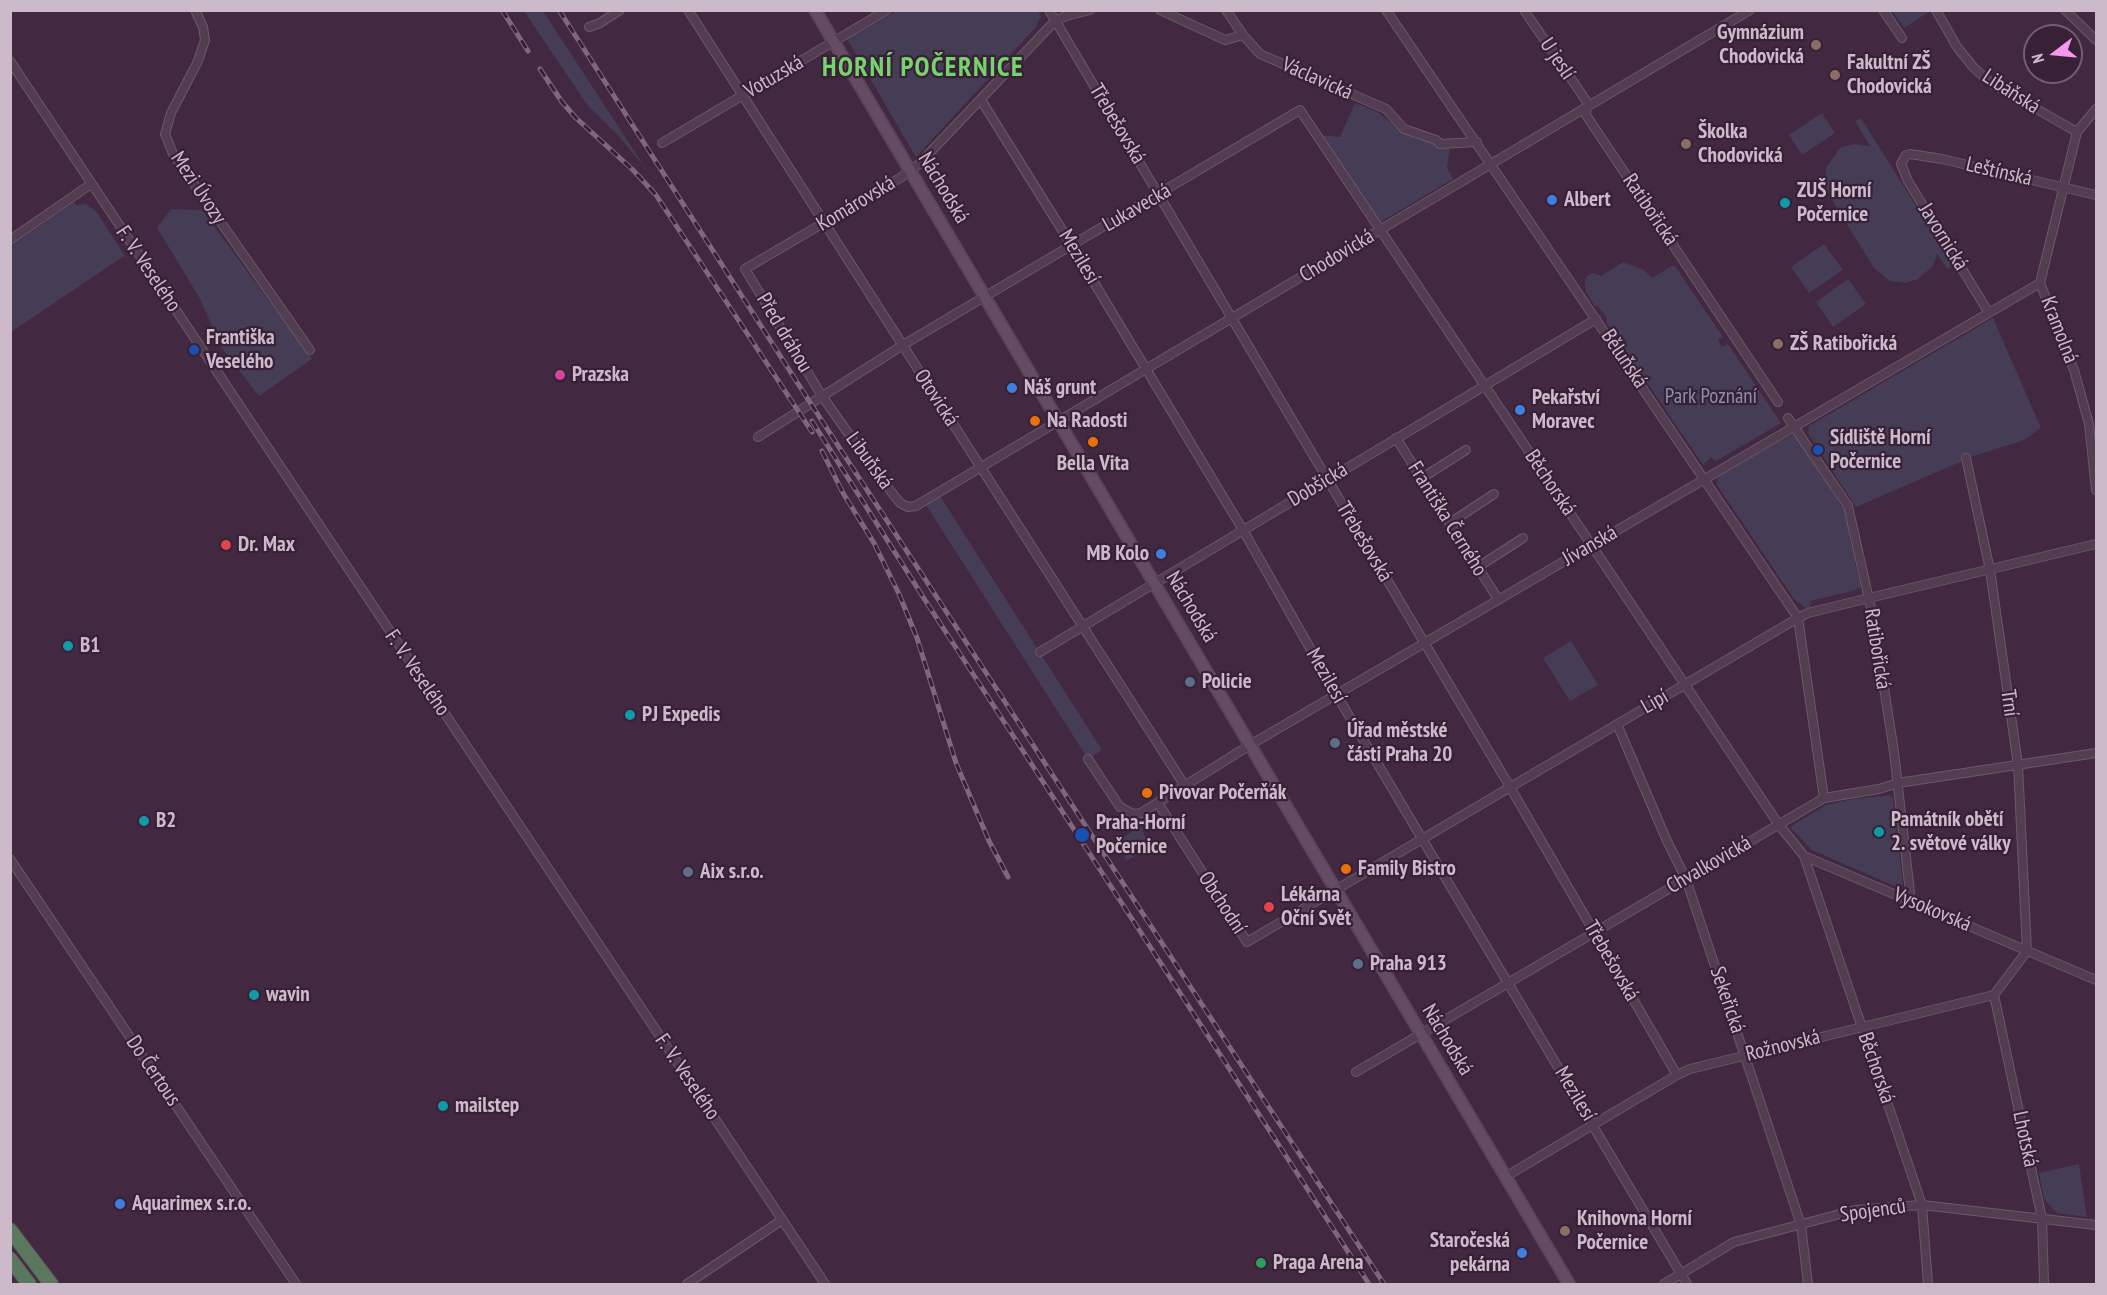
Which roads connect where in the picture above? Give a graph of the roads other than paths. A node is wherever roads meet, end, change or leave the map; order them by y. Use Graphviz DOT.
graph roads {
  1 [pos="195,10"];
  2 [pos="620,10"];
  3 [pos="688,10"];
  4 [pos="815,10"];
  5 [pos="887,10"];
  6 [pos="1049,10"];
  7 [pos="1090,10"];
  8 [pos="1160,10"];
  9 [pos="1226,10"];
  10 [pos="1386,10"];
  11 [pos="1524,10"];
  12 [pos="1750,10"];
  13 [pos="1883,10"];
  14 [pos="1936,10"];
  15 [pos="2065,10"];
  16 [pos="1055,21"];
  17 [pos="590,27"];
  18 [pos="1243,35"];
  19 [pos="1902,38"];
  20 [pos="2097,40"];
  21 [pos="834,42"];
  22 [pos="10,61"];
  23 [pos="742,95"];
  24 [pos="981,100"];
  25 [pos="1587,108"];
  26 [pos="2097,109"];
  27 [pos="2077,132"];
  28 [pos="1477,142"];
  29 [pos="662,143"];
  30 [pos="1902,159"];
  31 [pos="1492,164"];
  32 [pos="910,170"];
  33 [pos="91,184"];
  34 [pos="2063,188"];
  35 [pos="1159,194"];
  36 [pos="2097,195"];
  37 [pos="825,224"];
  38 [pos="1381,230"];
  39 [pos="10,240"];
  40 [pos="1072,246"];
  41 [pos="745,269"];
  42 [pos="2040,283"];
  43 [pos="985,297"];
  44 [pos="1989,313"];
  45 [pos="1232,319"];
  46 [pos="1596,319"];
  47 [pos="903,345"];
  48 [pos="310,350"];
  49 [pos="1147,370"];
  50 [pos="1484,385"];
  51 [pos="822,396"];
  52 [pos="1778,402"];
  53 [pos="1788,418"];
  54 [pos="1059,422"];
  55 [pos="2093,423"];
  56 [pos="1794,427"];
  57 [pos="758,437"];
  58 [pos="1396,438"];
  59 [pos="1466,450"];
  60 [pos="1966,458"];
  61 [pos="981,467"];
  62 [pos="1422,478"];
  63 [pos="1705,479"];
  64 [pos="1327,480"];
  65 [pos="2097,490"];
  66 [pos="1494,494"];
  67 [pos="924,501"];
  68 [pos="1450,523"];
  69 [pos="1243,530"];
  70 [pos="1523,538"];
  71 [pos="2097,544"];
  72 [pos="1592,545"];
  73 [pos="1478,567"];
  74 [pos="1990,570"];
  75 [pos="1154,583"];
  76 [pos="1869,598"];
  77 [pos="1498,600"];
  78 [pos="1798,618"];
  79 [pos="1083,626"];
  80 [pos="1425,643"];
  81 [pos="1040,652"];
  82 [pos="1685,684"];
  83 [pos="1336,694"];
  84 [pos="1617,724"];
  85 [pos="1250,745"];
  86 [pos="2097,753"];
  87 [pos="1088,759"];
  88 [pos="2018,765"];
  89 [pos="1898,783"];
  90 [pos="1185,786"];
  91 [pos="1510,787"];
  92 [pos="1824,798"];
  93 [pos="1158,803"];
  94 [pos="1779,825"];
  95 [pos="1423,838"];
  96 [pos="1804,856"];
  97 [pos="10,859"];
  98 [pos="1686,879"];
  99 [pos="1335,890"];
  100 [pos="1906,899"];
  101 [pos="1594,932"];
  102 [pos="1247,942"];
  103 [pos="2027,951"];
  104 [pos="2097,980"];
  105 [pos="1508,982"];
  106 [pos="1994,995"];
  107 [pos="1862,1027"];
  108 [pos="1420,1034"];
  109 [pos="1746,1056"];
  110 [pos="1356,1072"];
  111 [pos="1677,1075"];
  112 [pos="1593,1125"];
  113 [pos="1505,1177"];
  114 [pos="1922,1205"];
  115 [pos="2042,1219"];
  116 [pos="782,1220"];
  117 [pos="1801,1225"];
  118 [pos="2097,1225"];
  119 [pos="10,1230"];
  120 [pos="10,1259"];
  121 [pos="1681,1274"];
  122 [pos="29,1284"];
  123 [pos="51,1284"];
  124 [pos="296,1284"];
  125 [pos="687,1284"];
  126 [pos="825,1284"];
  127 [pos="1569,1284"];
  128 [pos="1664,1284"];
  129 [pos="1687,1284"];
  130 [pos="1808,1284"];
  131 [pos="1928,1284"];
  132 [pos="2044,1284"];
  1 -- 48 [label="street, Mezi Úvozy"];
  2 -- 17 [label="street"];
  3 -- 23 [label="street, Otovická"];
  4 -- 21 [label="main road, Náchodská"];
  5 -- 21 [label="street, Votuzská"];
  6 -- 16 [label="street, Třebešovská"];
  7 -- 16 [label="street"];
  8 -- 18 [label="street"];
  9 -- 18 [label="street"];
  10 -- 28 [label="street, Běluňská"];
  11 -- 25 [label="street, U jeslí"];
  12 -- 25 [label="street, Chodovická"];
  13 -- 19 [label="street"];
  14 -- 27 [label="street, Libáňská"];
  15 -- 20 [label="street"];
  16 -- 24 [label="street, Komárovská"];
  16 -- 35 [label="street, Třebešovská"];
  18 -- 28 [label="street, Václavická"];
  21 -- 23 [label="street, Votuzská"];
  21 -- 32 [label="main road, Náchodská"];
  22 -- 33 [label="street, F. V. Veselého"];
  23 -- 29 [label="street, Votuzská"];
  23 -- 37 [label="street, Otovická"];
  24 -- 32 [label="street, Komárovská"];
  24 -- 40 [label="street, Mezilesí"];
  25 -- 31 [label="street, Chodovická"];
  25 -- 52 [label="street, Ratibořická"];
  26 -- 27 [label="street, Kramolná"];
  27 -- 34 [label="street, Kramolná"];
  28 -- 31 [label="street, Běluňská"];
  30 -- 34 [label="street, Leštínská"];
  30 -- 44 [label="street, Javornická"];
  31 -- 38 [label="street, Chodovická"];
  31 -- 46 [label="street, Běluňská"];
  32 -- 37 [label="street, Komárovská"];
  32 -- 43 [label="main road, Náchodská"];
  33 -- 39 [label="street"];
  33 -- 116 [label="street, F. V. Veselého"];
  34 -- 36 [label="street, Leštínská"];
  34 -- 42 [label="street, Kramolná"];
  35 -- 38 [label="street, Lukavecká"];
  35 -- 40 [label="street, Lukavecká"];
  35 -- 45 [label="street, Třebešovská"];
  37 -- 41 [label="street, Komárovská"];
  37 -- 47 [label="street, Otovická"];
  38 -- 45 [label="street, Chodovická"];
  38 -- 50 [label="street, Běchorská"];
  40 -- 43 [label="street, Lukavecká"];
  40 -- 49 [label="street, Mezilesí"];
  41 -- 51 [label="street, Před dráhou"];
  42 -- 44 [label="street, Jívanská"];
  42 -- 55 [label="street, Kramolná"];
  43 -- 47 [label="street, Lukavecká"];
  43 -- 54 [label="main road, Náchodská"];
  44 -- 56 [label="street, Jívanská"];
  45 -- 49 [label="street, Chodovická"];
  45 -- 64 [label="street, Třebešovská"];
  46 -- 50 [label="street, Dobšická"];
  46 -- 63 [label="street, Běluňská"];
  47 -- 51 [label="street, Lukavecká"];
  47 -- 61 [label="street, Otovická"];
  49 -- 54 [label="street, Chodovická"];
  49 -- 69 [label="street, Mezilesí"];
  50 -- 58 [label="street, Dobšická"];
  50 -- 72 [label="street, Běchorská"];
  51 -- 57 [label="street, Lukavecká"];
  51 -- 67 [label="street, Libuňská"];
  53 -- 56 [label="street, Ratibořická"];
  54 -- 61 [label="street, Chodovická"];
  54 -- 75 [label="main road, Náchodská"];
  55 -- 65 [label="street, Kramolná"];
  56 -- 63 [label="street, Jívanská"];
  56 -- 76 [label="street, Ratibořická"];
  58 -- 62 [label="street, Františka Černého"];
  58 -- 64 [label="street, Dobšická"];
  59 -- 62 [label="street"];
  60 -- 74 [label="street, Trní"];
  61 -- 67 [label="street, Chodovická"];
  61 -- 79 [label="street, Otovická"];
  62 -- 68 [label="street, Františka Černého"];
  63 -- 72 [label="street, Jívanská"];
  63 -- 78 [label="street, Běluňská"];
  64 -- 69 [label="street, Dobšická"];
  64 -- 80 [label="street, Třebešovská"];
  66 -- 68 [label="street"];
  68 -- 73 [label="street, Františka Černého"];
  69 -- 75 [label="street, Dobšická"];
  69 -- 83 [label="street, Mezilesí"];
  70 -- 73 [label="street"];
  71 -- 74 [label="street, Lipí"];
  72 -- 77 [label="street, Jívanská"];
  72 -- 82 [label="street, Běchorská"];
  73 -- 77 [label="street, Františka Černého"];
  74 -- 76 [label="street, Lipí"];
  74 -- 88 [label="street, Trní"];
  75 -- 79 [label="street, Dobšická"];
  75 -- 85 [label="main road, Náchodská"];
  76 -- 78 [label="street, Lipí"];
  76 -- 89 [label="street, Ratibořická"];
  77 -- 80 [label="street, Jívanská"];
  78 -- 82 [label="street, Lipí"];
  78 -- 92 [label="street, Běluňská"];
  79 -- 81 [label="street, Dobšická"];
  79 -- 90 [label="street, Otovická"];
  80 -- 83 [label="street, Jívanská"];
  80 -- 91 [label="street, Třebešovská"];
  82 -- 84 [label="street, Lipí"];
  82 -- 94 [label="street, Běchorská"];
  83 -- 85 [label="street, Jívanská"];
  83 -- 95 [label="street, Mezilesí"];
  84 -- 91 [label="street, Lipí"];
  84 -- 98 [label="street, Sekeřická"];
  85 -- 90 [label="street, Jívanská"];
  85 -- 99 [label="main road, Náchodská"];
  86 -- 88 [label="street, Chvalkovická"];
  87 -- 93 [label="street, Jívanská"];
  88 -- 89 [label="street, Chvalkovická"];
  88 -- 103 [label="street, Trní"];
  89 -- 92 [label="street, Chvalkovická"];
  89 -- 100 [label="street, Ratibořická"];
  90 -- 93 [label="street, Jívanská"];
  91 -- 95 [label="street, Lipí"];
  91 -- 101 [label="street, Třebešovská"];
  92 -- 94 [label="street, Chvalkovická"];
  93 -- 102 [label="street, Obchodní"];
  94 -- 96 [label="street, Vysokovská"];
  94 -- 98 [label="street, Chvalkovická"];
  95 -- 99 [label="street, Lipí"];
  95 -- 105 [label="street, Mezilesí"];
  96 -- 100 [label="street, Vysokovská"];
  96 -- 107 [label="street, Běchorská"];
  97 -- 124 [label="street, Do Čertous"];
  98 -- 101 [label="street, Chvalkovická"];
  98 -- 109 [label="street, Sekeřická"];
  99 -- 102 [label="street, Lipí"];
  99 -- 108 [label="main road, Náchodská"];
  100 -- 103 [label="street, Vysokovská"];
  101 -- 105 [label="street, Chvalkovická"];
  101 -- 111 [label="street, Třebešovská"];
  103 -- 104 [label="street, Vysokovská"];
  103 -- 106 [label="street"];
  105 -- 108 [label="street, Chvalkovická"];
  105 -- 112 [label="street, Mezilesí"];
  106 -- 107 [label="street, Rožnovská"];
  106 -- 115 [label="street, Lhotská"];
  107 -- 109 [label="street, Rožnovská"];
  107 -- 114 [label="street, Běchorská"];
  108 -- 110 [label="street, Chvalkovická"];
  108 -- 113 [label="main road, Náchodská"];
  109 -- 111 [label="street, Rožnovská"];
  109 -- 117 [label="street, Sekeřická"];
  111 -- 112 [label="street, Rožnovská"];
  112 -- 113 [label="street, Rožnovská"];
  112 -- 121 [label="street, Mezilesí"];
  113 -- 127 [label="main road, Náchodská"];
  114 -- 115 [label="street, Spojenců"];
  114 -- 117 [label="street, Spojenců"];
  114 -- 131 [label="street, Běchorská"];
  115 -- 118 [label="street, Spojenců"];
  115 -- 132 [label="street, Lhotská"];
  116 -- 125 [label="street"];
  116 -- 126 [label="street, F. V. Veselého"];
  117 -- 121 [label="street, Spojenců"];
  117 -- 130 [label="street, Sekeřická"];
  119 -- 123 [label="highway"];
  120 -- 122 [label="highway"];
  121 -- 128 [label="street, Spojenců"];
  121 -- 129 [label="street, Mezilesí"];
}
